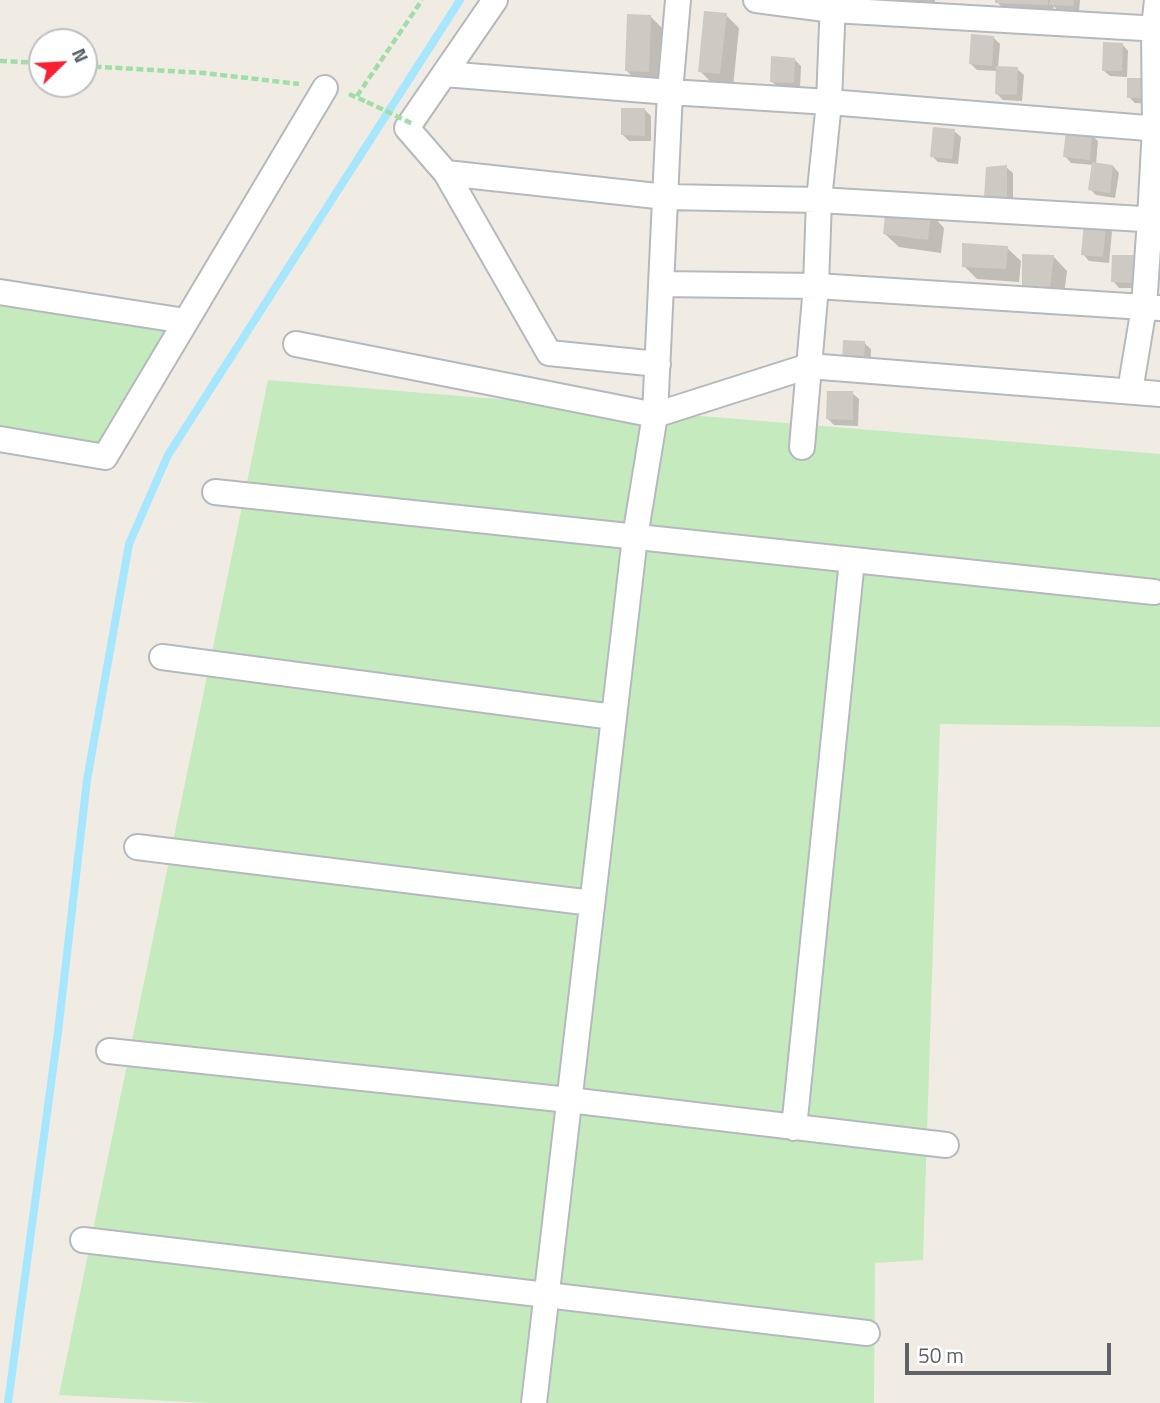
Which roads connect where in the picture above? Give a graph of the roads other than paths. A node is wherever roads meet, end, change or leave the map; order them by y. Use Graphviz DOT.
graph roads {
  1 [pos="495,0"];
  2 [pos="678,0"];
  3 [pos="756,0"];
  4 [pos="1157,0"];
  5 [pos="834,5"];
  6 [pos="1157,28"];
  7 [pos="444,74"];
  8 [pos="325,88"];
  9 [pos="670,92"];
  10 [pos="829,102"];
  11 [pos="1158,128"];
  12 [pos="446,173"];
  13 [pos="666,197"];
  14 [pos="819,200"];
  15 [pos="1155,220"];
  16 [pos="661,284"];
  17 [pos="816,286"];
  18 [pos="0,292"];
  19 [pos="1152,307"];
  20 [pos="186,321"];
  21 [pos="296,344"];
  22 [pos="658,364"];
  23 [pos="809,366"];
  24 [pos="1130,391"];
  25 [pos="1160,394"];
  26 [pos="655,415"];
  27 [pos="0,439"];
  28 [pos="802,447"];
  29 [pos="215,492"];
  30 [pos="635,537"];
  31 [pos="852,560"];
  32 [pos="1154,592"];
  33 [pos="162,657"];
  34 [pos="613,717"];
  35 [pos="137,847"];
  36 [pos="592,903"];
  37 [pos="109,1051"];
  38 [pos="569,1100"];
  39 [pos="794,1128"];
  40 [pos="946,1145"];
  41 [pos="83,1240"];
  42 [pos="546,1295"];
  43 [pos="867,1334"];
  44 [pos="534,1403"];
  1 -- 7 [label="street"];
  2 -- 9 [label="street"];
  3 -- 5 [label="street"];
  4 -- 6 [label="street"];
  5 -- 6 [label="street"];
  5 -- 10 [label="street"];
  6 -- 11 [label="street"];
  7 -- 9 [label="street"];
  7 -- 12 [label="street"];
  8 -- 20 [label="street"];
  9 -- 10 [label="street"];
  9 -- 13 [label="street"];
  10 -- 11 [label="street"];
  10 -- 14 [label="street"];
  11 -- 15 [label="street"];
  12 -- 13 [label="street"];
  12 -- 22 [label="street"];
  13 -- 14 [label="street"];
  13 -- 16 [label="street"];
  14 -- 15 [label="street"];
  14 -- 17 [label="street"];
  15 -- 19 [label="street"];
  16 -- 17 [label="street"];
  16 -- 22 [label="street"];
  17 -- 19 [label="street"];
  17 -- 23 [label="street"];
  18 -- 20 [label="street"];
  19 -- 24 [label="street"];
  20 -- 27 [label="street"];
  21 -- 26 [label="street"];
  22 -- 26 [label="street"];
  23 -- 24 [label="street"];
  23 -- 26 [label="street"];
  23 -- 28 [label="street"];
  24 -- 25 [label="street"];
  26 -- 30 [label="street"];
  29 -- 30 [label="street"];
  30 -- 31 [label="street"];
  30 -- 34 [label="street"];
  31 -- 32 [label="street"];
  31 -- 39 [label="street"];
  33 -- 34 [label="street"];
  34 -- 36 [label="street"];
  35 -- 36 [label="street"];
  36 -- 38 [label="street"];
  37 -- 38 [label="street"];
  38 -- 39 [label="street"];
  38 -- 42 [label="street"];
  39 -- 40 [label="street"];
  41 -- 42 [label="street"];
  42 -- 43 [label="street"];
  42 -- 44 [label="street"];
}
